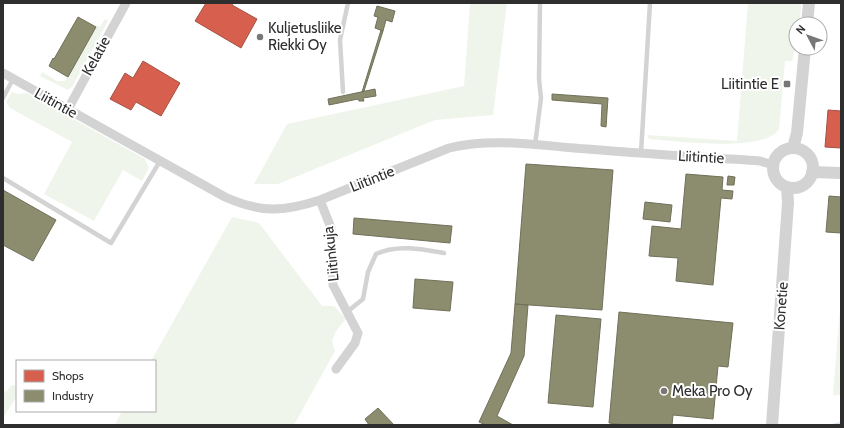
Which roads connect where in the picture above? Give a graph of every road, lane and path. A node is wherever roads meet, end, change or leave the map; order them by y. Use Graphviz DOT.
graph roads {
  1 [pos="126,3"];
  2 [pos="348,3"];
  3 [pos="540,3"];
  4 [pos="650,3"];
  5 [pos="809,3"];
  6 [pos="808,16"];
  7 [pos="804,56"];
  8 [pos="3,73"];
  9 [pos="13,79"];
  10 [pos="342,92"];
  11 [pos="3,98"];
  12 [pos="68,109"];
  13 [pos="535,145"];
  14 [pos="794,148"];
  15 [pos="641,154"];
  16 [pos="160,161"];
  17 [pos="773,165"];
  18 [pos="812,172"];
  19 [pos="841,173"];
  20 [pos="3,178"];
  21 [pos="787,187"];
  22 [pos="320,200"];
  23 [pos="444,253"];
  24 [pos="347,312"];
  25 [pos="336,369"];
  26 [pos="772,425"];
  1 -- 12 [label="street, Kelatie"];
  2 -- 10 [label="lane"];
  3 -- 13 [label="lane"];
  4 -- 15 [label="lane"];
  5 -- 6 [label="street"];
  7 -- 14 [label="street"];
  8 -- 9 [label="street, Liitintie"];
  9 -- 11 [label="lane"];
  9 -- 12 [label="street, Liitintie"];
  12 -- 16 [label="street, Liitintie"];
  13 -- 15 [label="street, Liitintie"];
  13 -- 22 [label="street, Liitintie"];
  14 -- 17 [label="street"];
  14 -- 18 [label="street"];
  15 -- 17 [label="street, Liitintie"];
  16 -- 20 [label="lane"];
  16 -- 22 [label="street, Liitintie"];
  17 -- 21 [label="street"];
  18 -- 19 [label="street"];
  18 -- 21 [label="street"];
  21 -- 26 [label="street, Konetie"];
  22 -- 24 [label="street, Liitinkuja"];
  23 -- 24 [label="lane"];
  24 -- 25 [label="street, Liitinkuja"];
}
